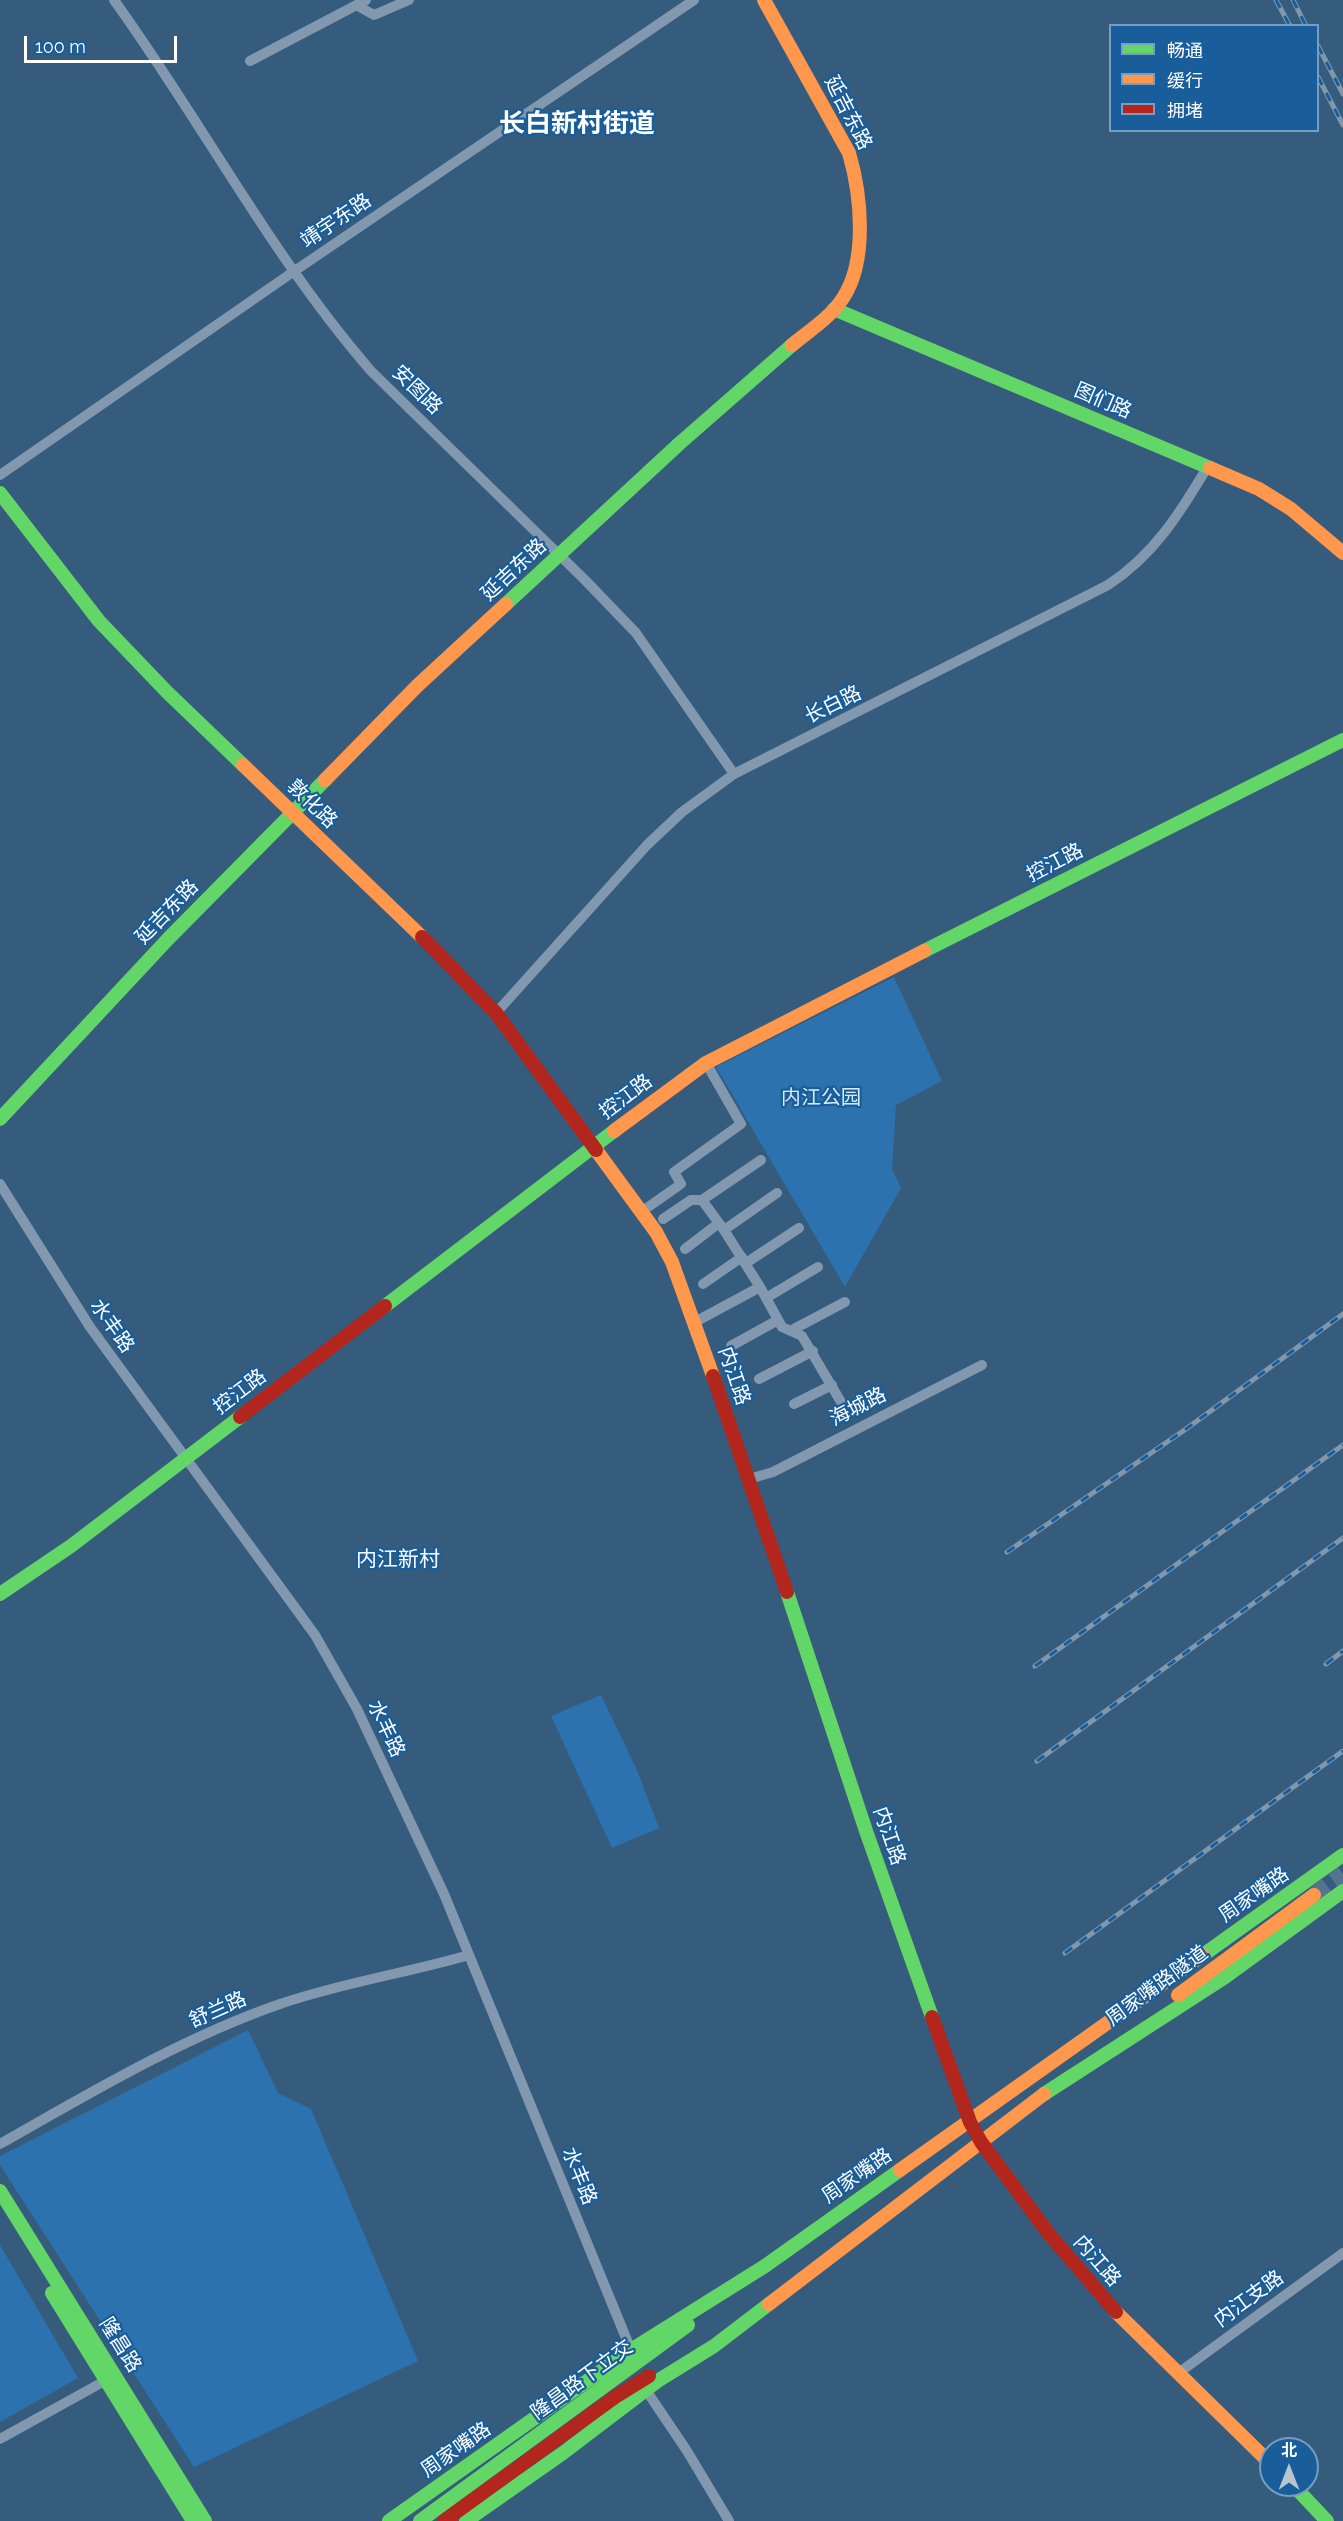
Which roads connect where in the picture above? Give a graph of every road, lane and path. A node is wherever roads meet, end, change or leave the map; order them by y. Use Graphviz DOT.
graph roads {
  1 [pos="114,0"];
  2 [pos="409,0"];
  3 [pos="694,0"];
  4 [pos="764,0"];
  5 [pos="362,3"];
  6 [pos="250,61"];
  7 [pos="293,272"];
  8 [pos="834,309"];
  9 [pos="1208,466"];
  10 [pos="0,475"];
  11 [pos="0,493"];
  12 [pos="1343,553"];
  13 [pos="559,556"];
  14 [pos="1343,740"];
  15 [pos="734,774"];
  16 [pos="292,813"];
  17 [pos="496,1013"];
  18 [pos="706,1064"];
  19 [pos="0,1119"];
  20 [pos="594,1146"];
  21 [pos="761,1160"];
  22 [pos="0,1184"];
  23 [pos="777,1193"];
  24 [pos="702,1200"];
  25 [pos="641,1212"];
  26 [pos="663,1219"];
  27 [pos="722,1227"];
  28 [pos="799,1228"];
  29 [pos="685,1249"];
  30 [pos="744,1260"];
  31 [pos="818,1268"];
  32 [pos="703,1284"];
  33 [pos="760,1287"];
  34 [pos="766,1298"];
  35 [pos="844,1302"];
  36 [pos="778,1320"];
  37 [pos="694,1322"];
  38 [pos="792,1330"];
  39 [pos="731,1346"];
  40 [pos="813,1351"];
  41 [pos="982,1365"];
  42 [pos="759,1379"];
  43 [pos="832,1385"];
  44 [pos="842,1402"];
  45 [pos="794,1404"];
  46 [pos="185,1458"];
  47 [pos="748,1479"];
  48 [pos="0,1594"];
  49 [pos="1343,1856"];
  50 [pos="1343,1891"];
  51 [pos="1314,1895"];
  52 [pos="469,1955"];
  53 [pos="1052,2088"];
  54 [pos="970,2122"];
  55 [pos="981,2143"];
  56 [pos="0,2144"];
  57 [pos="0,2191"];
  58 [pos="0,2209"];
  59 [pos="1343,2253"];
  60 [pos="765,2266"];
  61 [pos="753,2315"];
  62 [pos="631,2350"];
  63 [pos="1177,2374"];
  64 [pos="110,2377"];
  65 [pos="646,2390"];
  66 [pos="0,2439"];
  67 [pos="1259,2453"];
  68 [pos="1304,2497"];
  69 [pos="193,2521"];
  70 [pos="205,2521"];
  71 [pos="388,2521"];
  72 [pos="420,2521"];
  73 [pos="444,2521"];
  74 [pos="466,2521"];
  75 [pos="729,2521"];
  76 [pos="1327,2521"];
  1 -- 7 [label="street, 安图路"];
  2 -- 5 [label="street"];
  3 -- 7 [label="street, 靖宇东路"];
  4 -- 8 [label="main road, 延吉东路"];
  5 -- 6 [label="street"];
  7 -- 10 [label="street, 靖宇东路"];
  7 -- 13 [label="street, 安图路"];
  8 -- 9 [label="main road, 图们路"];
  8 -- 13 [label="main road, 延吉东路"];
  9 -- 12 [label="main road, 图们路"];
  9 -- 15 [label="street, 长白路"];
  11 -- 16 [label="main road, 敦化路"];
  13 -- 15 [label="street, 安图路"];
  13 -- 16 [label="main road, 延吉东路"];
  14 -- 18 [label="main road, 控江路"];
  15 -- 17 [label="street, 长白路"];
  16 -- 17 [label="main road, 敦化路"];
  16 -- 19 [label="main road, 延吉东路"];
  17 -- 20 [label="main road, 敦化路"];
  18 -- 20 [label="main road, 控江路"];
  18 -- 25 [label="street"];
  20 -- 25 [label="main road, 内江路"];
  20 -- 46 [label="main road, 控江路"];
  21 -- 24 [label="street"];
  22 -- 46 [label="street, 水丰路"];
  23 -- 27 [label="street"];
  24 -- 26 [label="street"];
  24 -- 27 [label="street"];
  25 -- 37 [label="main road, 内江路"];
  27 -- 29 [label="street"];
  27 -- 30 [label="street"];
  28 -- 30 [label="street"];
  30 -- 32 [label="street"];
  30 -- 33 [label="street"];
  31 -- 34 [label="street"];
  33 -- 34 [label="street"];
  33 -- 37 [label="street"];
  34 -- 36 [label="street"];
  35 -- 38 [label="street"];
  36 -- 38 [label="street"];
  36 -- 39 [label="street"];
  37 -- 47 [label="main road, 内江路"];
  38 -- 40 [label="street"];
  40 -- 42 [label="street"];
  40 -- 43 [label="street"];
  41 -- 47 [label="street, 海城路"];
  43 -- 44 [label="street"];
  43 -- 45 [label="street"];
  46 -- 48 [label="main road, 控江路"];
  46 -- 52 [label="street, 水丰路"];
  47 -- 54 [label="main road, 内江路"];
  49 -- 54 [label="main road, 周家嘴路"];
  50 -- 53 [label="main road"];
  51 -- 53 [label="main road, 周家嘴路隧道"];
  52 -- 56 [label="street, 舒兰路"];
  52 -- 62 [label="street, 水丰路"];
  53 -- 55 [label="main road"];
  54 -- 55 [label="main road, 内江路"];
  54 -- 60 [label="main road, 周家嘴路"];
  55 -- 61 [label="main road"];
  55 -- 63 [label="main road, 内江路"];
  57 -- 64 [label="main road, 隆昌路"];
  58 -- 64 [label="main road, 隆昌路"];
  59 -- 63 [label="street, 内江支路"];
  60 -- 62 [label="main road, 周家嘴路"];
  60 -- 72 [label="main road, 隆昌路下立交"];
  61 -- 65 [label="main road"];
  61 -- 73 [label="main road, 隆昌路下立交"];
  62 -- 71 [label="main road, 周家嘴路"];
  63 -- 67 [label="main road, 内江路"];
  64 -- 66 [label="street"];
  64 -- 69 [label="main road, 隆昌路"];
  64 -- 70 [label="main road, 隆昌路"];
  65 -- 74 [label="main road"];
  65 -- 75 [label="street"];
  68 -- 76 [label="main road"];
}
